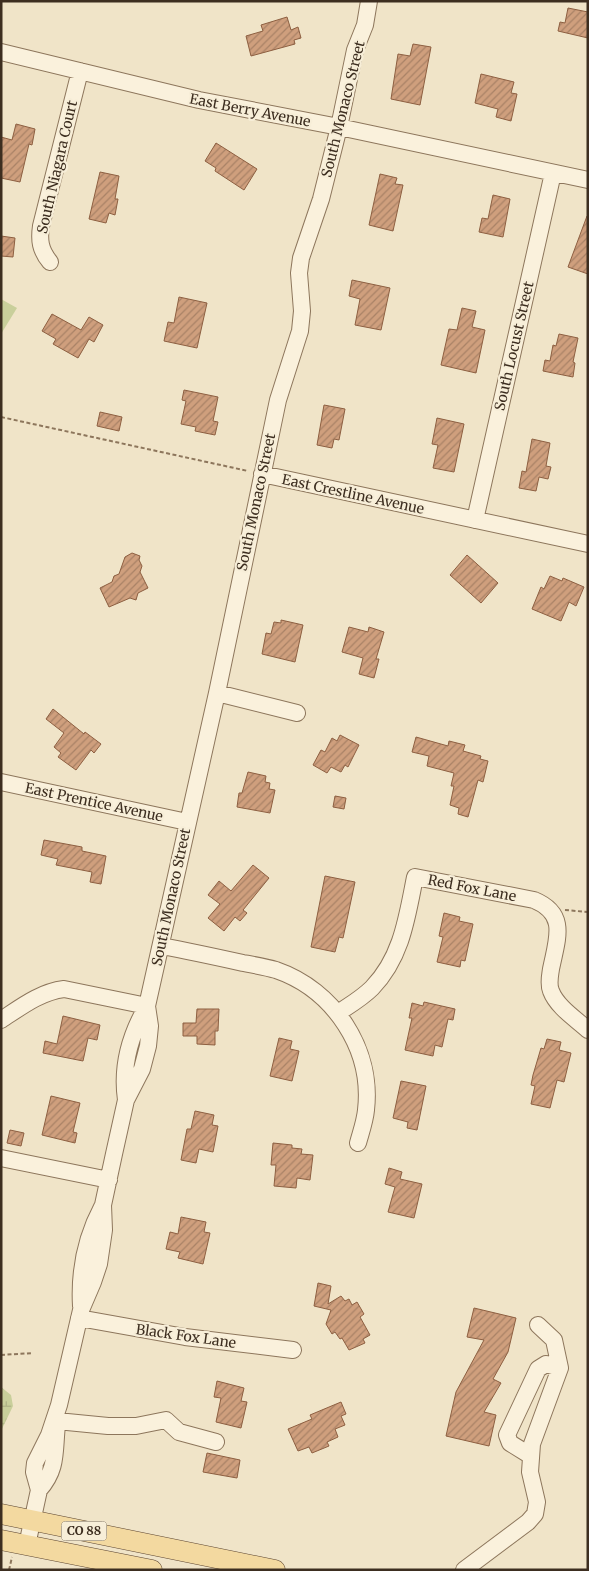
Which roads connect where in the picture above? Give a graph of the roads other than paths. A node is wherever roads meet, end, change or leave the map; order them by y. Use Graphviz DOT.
graph roads {
  1 [pos="369,1"];
  2 [pos="1,52"];
  3 [pos="80,71"];
  4 [pos="339,127"];
  5 [pos="553,173"];
  6 [pos="588,180"];
  7 [pos="50,262"];
  8 [pos="262,474"];
  9 [pos="475,520"];
  10 [pos="588,544"];
  11 [pos="217,693"];
  12 [pos="297,712"];
  13 [pos="1,782"];
  14 [pos="188,822"];
  15 [pos="161,946"];
  16 [pos="148,1006"];
  17 [pos="338,1013"];
  18 [pos="1,1020"];
  19 [pos="588,1030"];
  20 [pos="358,1143"];
  21 [pos="1,1158"];
  22 [pos="109,1180"];
  23 [pos="80,1314"];
  24 [pos="538,1325"];
  25 [pos="293,1350"];
  26 [pos="560,1368"];
  27 [pos="58,1413"];
  28 [pos="216,1442"];
  29 [pos="531,1456"];
  30 [pos="1,1514"];
  31 [pos="32,1520"];
  32 [pos="1,1540"];
  33 [pos="27,1545"];
  34 [pos="152,1570"];
  35 [pos="275,1570"];
  36 [pos="464,1570"];
  1 -- 4 [label="street, South Monaco Street"];
  2 -- 3 [label="street, East Berry Avenue"];
  3 -- 4 [label="street, East Berry Avenue"];
  3 -- 7 [label="street, South Niagara Court"];
  4 -- 5 [label="street, East Berry Avenue"];
  4 -- 8 [label="street, South Monaco Street"];
  5 -- 6 [label="street, East Berry Avenue"];
  5 -- 9 [label="street, South Locust Street"];
  8 -- 9 [label="street, East Crestline Avenue"];
  8 -- 11 [label="street, South Monaco Street"];
  9 -- 10 [label="street, East Crestline Avenue"];
  11 -- 12 [label="street"];
  11 -- 14 [label="street, South Monaco Street"];
  13 -- 14 [label="street, East Prentice Avenue"];
  14 -- 15 [label="street, South Monaco Street"];
  15 -- 16 [label="street, South Monaco Street"];
  15 -- 17 [label="street"];
  16 -- 18 [label="street"];
  16 -- 22 [label="street, South Monaco Street"];
  17 -- 19 [label="street, Red Fox Lane"];
  17 -- 20 [label="street"];
  21 -- 22 [label="street"];
  22 -- 23 [label="street, South Monaco Street"];
  23 -- 25 [label="street, Black Fox Lane"];
  23 -- 27 [label="street, South Monaco Street"];
  24 -- 26 [label="street"];
  26 -- 29 [label="street"];
  26 -- 29 [label="street"];
  27 -- 28 [label="street"];
  27 -- 31 [label="street, South Monaco Street"];
  29 -- 36 [label="street"];
  30 -- 31 [label="main road, CO 88"];
  31 -- 33 [label="street, South Monaco Street"];
  31 -- 35 [label="main road, CO 88"];
  32 -- 33 [label="main road, CO 88"];
  33 -- 34 [label="main road, CO 88"];
}
